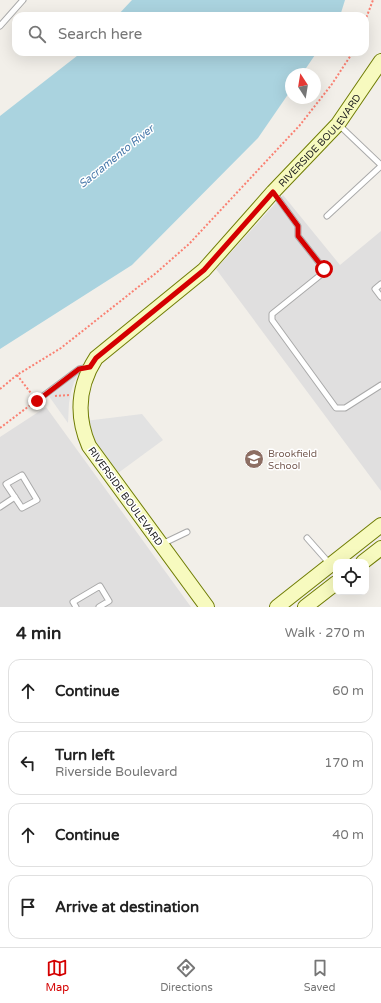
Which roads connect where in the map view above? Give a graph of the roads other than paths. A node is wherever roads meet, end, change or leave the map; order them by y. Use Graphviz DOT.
graph roads {
  1 [pos="23,0"];
  2 [pos="12,12"];
  3 [pos="12,12"];
  4 [pos="0,26"];
  5 [pos="381,61"];
  6 [pos="338,124"];
  7 [pos="381,165"];
  8 [pos="273,192"];
  9 [pos="327,216"];
  10 [pos="381,284"];
  11 [pos="381,297"];
  12 [pos="90,367"];
  13 [pos="381,385"];
  14 [pos="43,396"];
  15 [pos="15,497"];
  16 [pos="0,507"];
  17 [pos="381,525"];
  18 [pos="187,532"];
  19 [pos="307,538"];
  20 [pos="161,544"];
  21 [pos="381,548"];
  22 [pos="367,559"];
  23 [pos="331,564"];
  24 [pos="333,585"];
  25 [pos="76,607"];
  26 [pos="99,607"];
  27 [pos="207,607"];
  28 [pos="278,607"];
  29 [pos="306,607"];
  1 -- 3 [label="lane"];
  2 -- 4 [label="lane"];
  5 -- 6 [label="street, RIVERSIDE BOULEVARD"];
  6 -- 7 [label="lane"];
  6 -- 8 [label="street, RIVERSIDE BOULEVARD"];
  7 -- 9 [label="lane"];
  8 -- 12 [label="street, RIVERSIDE BOULEVARD"];
  8 -- 13 [label="lane"];
  10 -- 11 [label="lane"];
  12 -- 14 [label="lane"];
  12 -- 20 [label="street, RIVERSIDE BOULEVARD"];
  15 -- 15 [label="lane"];
  15 -- 16 [label="lane"];
  17 -- 23 [label="street"];
  18 -- 20 [label="lane"];
  19 -- 23 [label="lane"];
  20 -- 27 [label="street, RIVERSIDE BOULEVARD"];
  21 -- 22 [label="street"];
  23 -- 28 [label="street"];
  24 -- 29 [label="street"];
  25 -- 26 [label="lane"];
}
